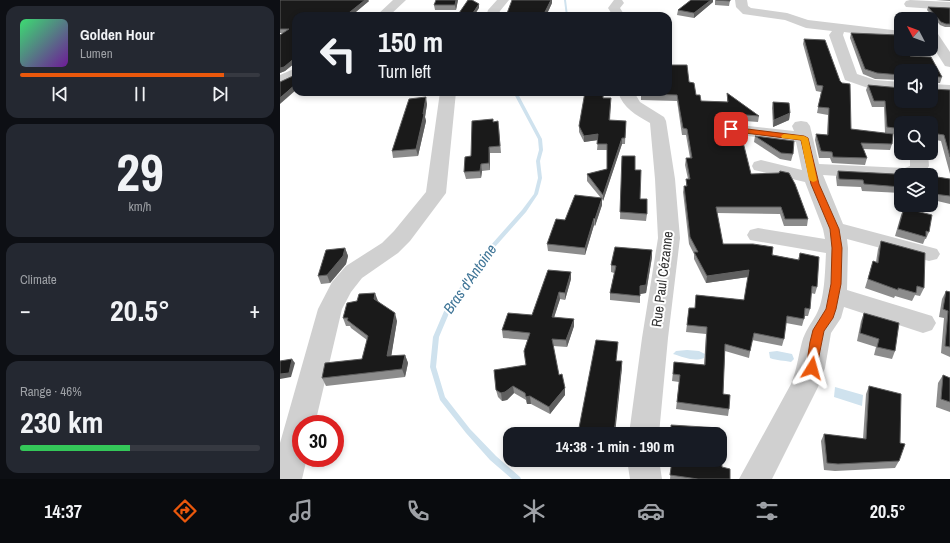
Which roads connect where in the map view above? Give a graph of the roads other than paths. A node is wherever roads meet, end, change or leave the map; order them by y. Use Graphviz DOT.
graph roads {
  1 [pos="400,0"];
  2 [pos="503,0"];
  3 [pos="741,0"];
  4 [pos="618,4"];
  5 [pos="912,6"];
  6 [pos="950,6"];
  7 [pos="386,12"];
  8 [pos="493,12"];
  9 [pos="616,12"];
  10 [pos="839,29"];
  11 [pos="894,34"];
  12 [pos="938,46"];
  13 [pos="950,63"];
  14 [pos="292,74"];
  15 [pos="280,81"];
  16 [pos="894,87"];
  17 [pos="938,89"];
  18 [pos="950,90"];
  19 [pos="448,96"];
  20 [pos="627,96"];
  21 [pos="731,129"];
  22 [pos="920,160"];
  23 [pos="761,166"];
  24 [pos="812,173"];
  25 [pos="758,235"];
  26 [pos="836,238"];
  27 [pos="929,254"];
  28 [pos="834,294"];
  29 [pos="923,323"];
  30 [pos="645,427"];
  31 [pos="643,467"];
  32 [pos="286,479"];
  33 [pos="646,479"];
  34 [pos="755,479"];
  1 -- 7 [label="street"];
  2 -- 8 [label="street"];
  3 -- 10 [label="street"];
  4 -- 9 [label="street"];
  5 -- 6 [label="street"];
  10 -- 11 [label="street"];
  10 -- 16 [label="street"];
  12 -- 13 [label="street"];
  14 -- 15 [label="street"];
  17 -- 18 [label="street"];
  19 -- 32 [label="street"];
  20 -- 30 [label="street, Rue Paul Cézanne"];
  21 -- 24 [label="street"];
  22 -- 24 [label="street"];
  23 -- 24 [label="street"];
  24 -- 26 [label="street"];
  25 -- 26 [label="street"];
  26 -- 27 [label="street"];
  26 -- 28 [label="street"];
  28 -- 29 [label="street"];
  28 -- 34 [label="street"];
  31 -- 33 [label="street"];
}
